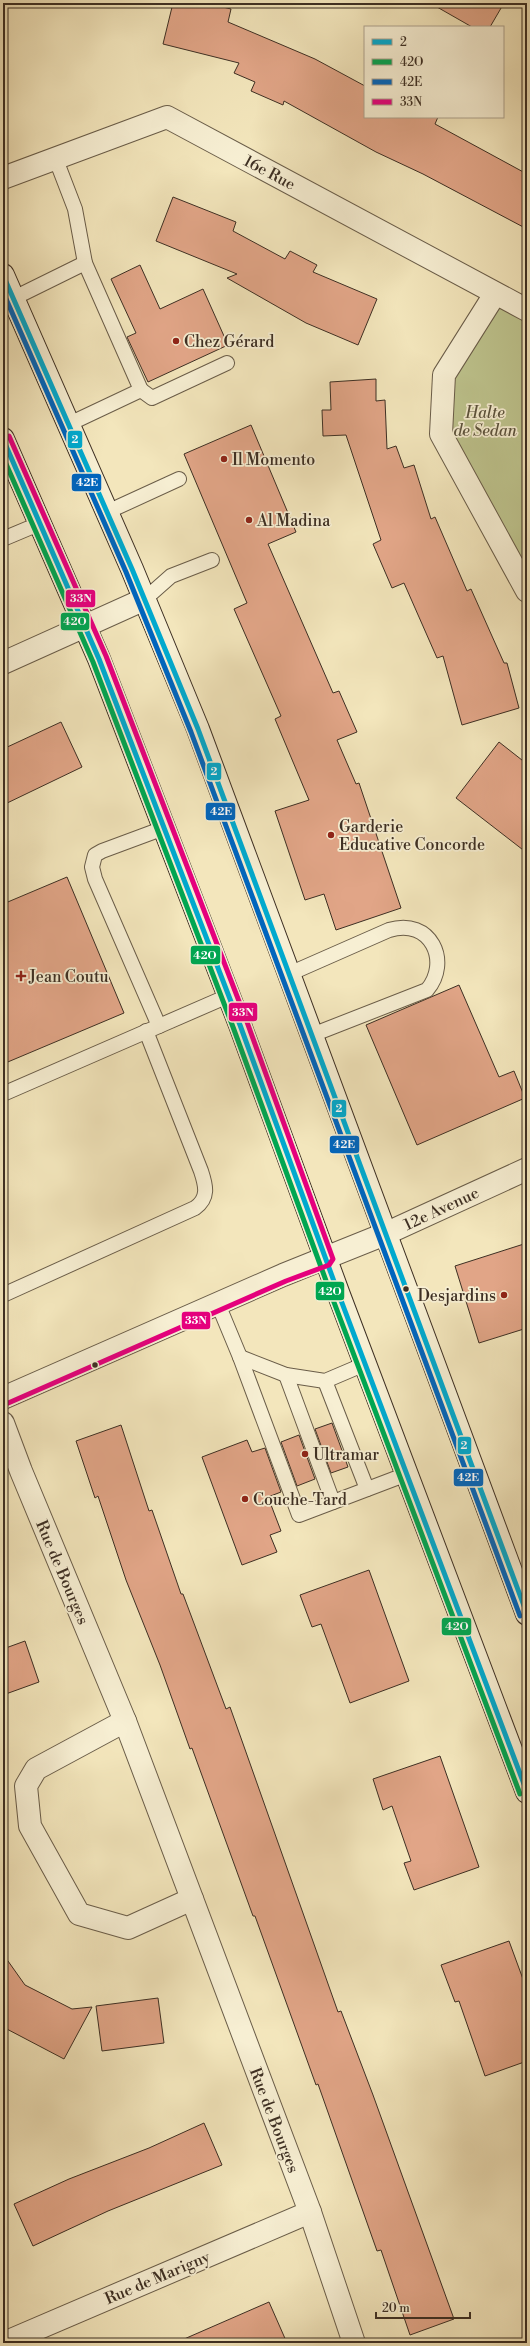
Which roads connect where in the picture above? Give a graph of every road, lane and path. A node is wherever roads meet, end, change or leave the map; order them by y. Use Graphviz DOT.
graph roads {
  1 [pos="55,158"];
  2 [pos="3,178"];
  3 [pos="85,263"];
  4 [pos="3,275"];
  5 [pos="495,294"];
  6 [pos="14,298"];
  7 [pos="527,310"];
  8 [pos="227,363"];
  9 [pos="141,390"];
  10 [pos="68,424"];
  11 [pos="3,439"];
  12 [pos="179,479"];
  13 [pos="107,512"];
  14 [pos="41,523"];
  15 [pos="3,539"];
  16 [pos="212,560"];
  17 [pos="527,591"];
  18 [pos="145,599"];
  19 [pos="85,626"];
  20 [pos="3,663"];
  21 [pos="164,828"];
  22 [pos="289,974"];
  23 [pos="228,996"];
  24 [pos="152,1028"];
  25 [pos="312,1035"];
  26 [pos="3,1094"];
  27 [pos="527,1169"];
  28 [pos="385,1234"];
  29 [pos="326,1259"];
  30 [pos="3,1296"];
  31 [pos="218,1304"];
  32 [pos="240,1357"];
  33 [pos="366,1364"];
  34 [pos="286,1375"];
  35 [pos="325,1381"];
  36 [pos="3,1398"];
  37 [pos="3,1423"];
  38 [pos="407,1474"];
  39 [pos="367,1489"];
  40 [pos="333,1502"];
  41 [pos="527,1614"];
  42 [pos="125,1721"];
  43 [pos="527,1792"];
  44 [pos="192,1899"];
  45 [pos="310,2212"];
  46 [pos="4,2343"];
  47 [pos="354,2343"];
  1 -- 2 [label="street, 16e Rue"];
  1 -- 3 [label="lane"];
  1 -- 5 [label="street, 16e Rue"];
  3 -- 6 [label="lane"];
  3 -- 9 [label="lane"];
  4 -- 6 [label="street"];
  5 -- 7 [label="street, 16e Rue"];
  5 -- 17 [label="street"];
  6 -- 10 [label="street"];
  8 -- 9 [label="lane"];
  9 -- 10 [label="lane"];
  10 -- 13 [label="street"];
  11 -- 14 [label="street"];
  12 -- 13 [label="lane"];
  13 -- 18 [label="street"];
  14 -- 15 [label="lane"];
  14 -- 19 [label="street"];
  16 -- 18 [label="lane"];
  18 -- 19 [label="street"];
  18 -- 22 [label="street"];
  19 -- 20 [label="street"];
  19 -- 21 [label="street"];
  21 -- 23 [label="street"];
  21 -- 24 [label="lane"];
  22 -- 25 [label="street"];
  22 -- 25 [label="lane"];
  23 -- 24 [label="lane"];
  23 -- 29 [label="street"];
  24 -- 26 [label="lane"];
  24 -- 30 [label="lane"];
  25 -- 28 [label="street"];
  27 -- 28 [label="street, 12e Avenue"];
  28 -- 29 [label="street, 12e Avenue"];
  28 -- 41 [label="street"];
  29 -- 31 [label="street, 12e Avenue"];
  29 -- 33 [label="street"];
  31 -- 32 [label="lane"];
  31 -- 36 [label="street, 12e Avenue"];
  32 -- 34 [label="lane"];
  32 -- 40 [label="lane"];
  33 -- 35 [label="lane"];
  33 -- 38 [label="street"];
  34 -- 35 [label="lane"];
  34 -- 40 [label="lane"];
  35 -- 39 [label="lane"];
  37 -- 42 [label="street, Rue de Bourges"];
  38 -- 39 [label="lane"];
  38 -- 43 [label="street"];
  39 -- 40 [label="lane"];
  42 -- 44 [label="street, Rue de Bourges"];
  42 -- 44 [label="street"];
  44 -- 45 [label="street, Rue de Bourges"];
  45 -- 46 [label="street, Rue de Marigny"];
  45 -- 47 [label="street, Rue de Bourges"];
}
